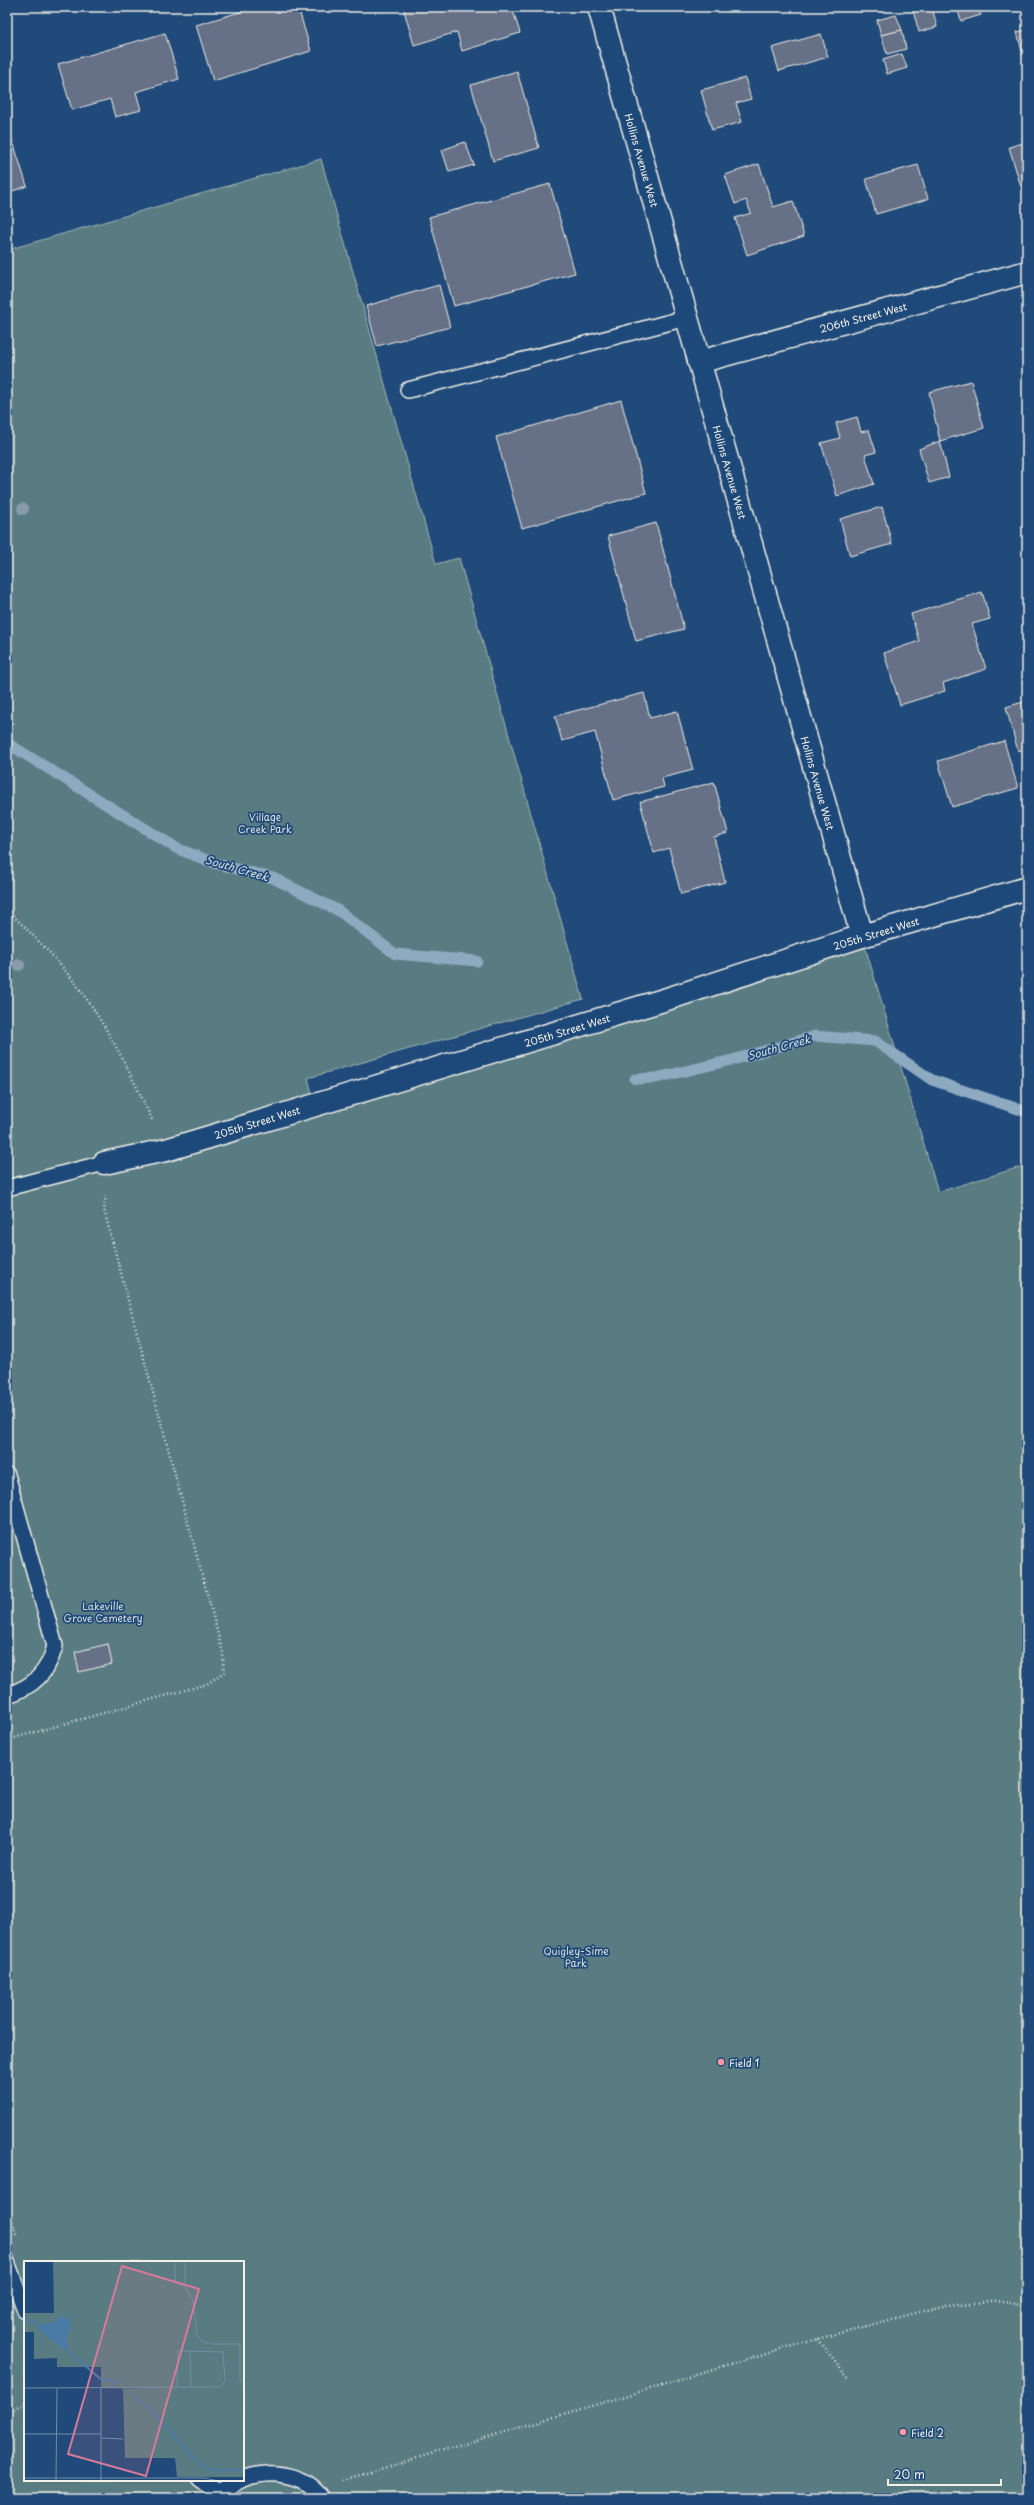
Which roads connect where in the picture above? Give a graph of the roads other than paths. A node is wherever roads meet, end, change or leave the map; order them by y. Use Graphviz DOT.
graph roads {
  1 [pos="599,7"];
  2 [pos="1027,272"];
  3 [pos="686,318"];
  4 [pos="699,362"];
  5 [pos="408,390"];
  6 [pos="1027,888"];
  7 [pos="862,936"];
  8 [pos="104,1163"];
  9 [pos="7,1188"];
  10 [pos="7,1475"];
  11 [pos="7,1695"];
  12 [pos="7,2262"];
  13 [pos="24,2307"];
  14 [pos="244,2480"];
  15 [pos="201,2481"];
  16 [pos="240,2481"];
  17 [pos="319,2493"];
  18 [pos="216,2495"];
  1 -- 3 [label="street, Hollins Avenue West"];
  2 -- 4 [label="street, 206th Street West"];
  3 -- 4 [label="street, Hollins Avenue West"];
  3 -- 5 [label="lane"];
  4 -- 7 [label="street, Hollins Avenue West"];
  6 -- 7 [label="street, 205th Street West"];
  7 -- 8 [label="street, 205th Street West"];
  8 -- 9 [label="lane"];
  10 -- 11 [label="lane"];
  12 -- 13 [label="lane"];
  14 -- 17 [label="lane"];
  15 -- 18 [label="lane"];
  16 -- 18 [label="lane"];
}
